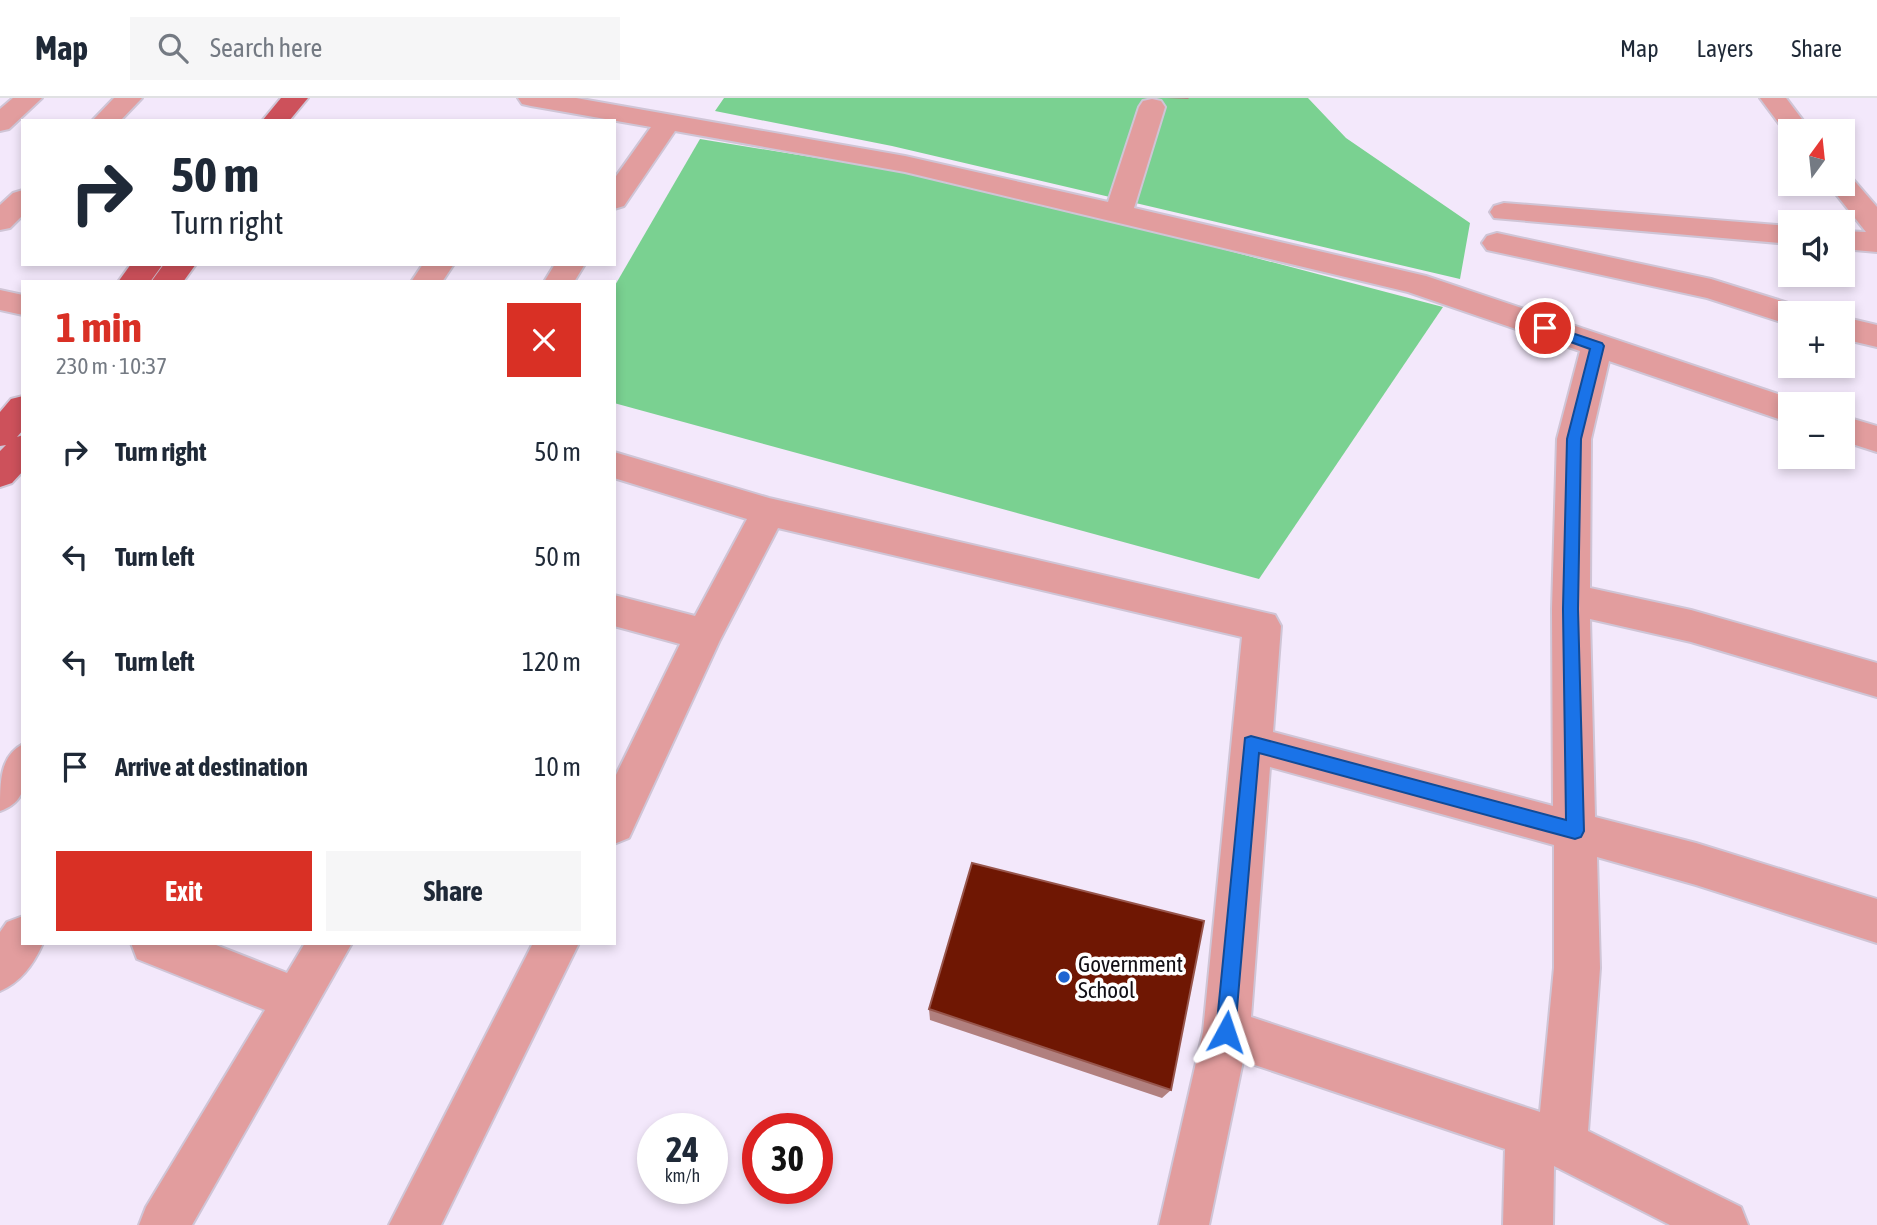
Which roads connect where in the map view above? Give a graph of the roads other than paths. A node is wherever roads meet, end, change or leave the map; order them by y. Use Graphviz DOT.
graph roads {
  1 [pos="29,98"];
  2 [pos="129,98"];
  3 [pos="531,98"];
  4 [pos="1773,98"];
  5 [pos="1152,107"];
  6 [pos="307,108"];
  7 [pos="556,112"];
  8 [pos="108,119"];
  9 [pos="280,119"];
  10 [pos="1789,119"];
  11 [pos="0,122"];
  12 [pos="668,122"];
  13 [pos="0,180"];
  14 [pos="21,184"];
  15 [pos="1852,196"];
  16 [pos="616,197"];
  17 [pos="21,202"];
  18 [pos="1504,212"];
  19 [pos="1118,214"];
  20 [pos="0,222"];
  21 [pos="1877,226"];
  22 [pos="1778,234"];
  23 [pos="1855,241"];
  24 [pos="1877,242"];
  25 [pos="1497,243"];
  26 [pos="146,266"];
  27 [pos="179,266"];
  28 [pos="135,280"];
  29 [pos="168,280"];
  30 [pos="0,300"];
  31 [pos="21,305"];
  32 [pos="1778,310"];
  33 [pos="1855,331"];
  34 [pos="1877,336"];
  35 [pos="1597,346"];
  36 [pos="1778,407"];
  37 [pos="21,410"];
  38 [pos="1855,432"];
  39 [pos="0,434"];
  40 [pos="1877,439"];
  41 [pos="21,450"];
  42 [pos="616,466"];
  43 [pos="0,474"];
  44 [pos="769,512"];
  45 [pos="1571,599"];
  46 [pos="616,611"];
  47 [pos="705,635"];
  48 [pos="1877,680"];
  49 [pos="1251,744"];
  50 [pos="21,765"];
  51 [pos="626,770"];
  52 [pos="0,792"];
  53 [pos="616,815"];
  54 [pos="1575,831"];
  55 [pos="1877,920"];
  56 [pos="21,941"];
  57 [pos="158,945"];
  58 [pos="329,945"];
  59 [pos="556,945"];
  60 [pos="0,968"];
  61 [pos="296,999"];
  62 [pos="1226,1032"];
  63 [pos="1546,1139"];
  64 [pos="164,1225"];
  65 [pos="414,1225"];
  66 [pos="1184,1225"];
  67 [pos="1528,1225"];
  68 [pos="1723,1225"];
  1 -- 11 [label="street"];
  2 -- 8 [label="street"];
  3 -- 7 [label="street"];
  4 -- 10 [label="street"];
  5 -- 19 [label="street"];
  6 -- 9 [label="main road"];
  7 -- 12 [label="street"];
  12 -- 16 [label="street"];
  12 -- 19 [label="street"];
  13 -- 14 [label="street"];
  15 -- 21 [label="street"];
  17 -- 20 [label="street"];
  18 -- 22 [label="street"];
  19 -- 35 [label="street"];
  23 -- 24 [label="street"];
  25 -- 32 [label="street"];
  26 -- 28 [label="main road"];
  27 -- 29 [label="main road"];
  30 -- 31 [label="street"];
  33 -- 34 [label="street"];
  35 -- 36 [label="street"];
  35 -- 45 [label="street"];
  37 -- 39 [label="main road"];
  38 -- 40 [label="street"];
  41 -- 43 [label="main road"];
  42 -- 44 [label="street"];
  44 -- 47 [label="street"];
  44 -- 49 [label="street"];
  45 -- 48 [label="street"];
  45 -- 54 [label="street"];
  46 -- 47 [label="street"];
  47 -- 51 [label="street"];
  49 -- 54 [label="street"];
  49 -- 62 [label="street"];
  50 -- 52 [label="street"];
  51 -- 53 [label="street"];
  54 -- 55 [label="street"];
  54 -- 63 [label="street"];
  56 -- 60 [label="street"];
  57 -- 61 [label="street"];
  58 -- 61 [label="street"];
  59 -- 65 [label="street"];
  61 -- 64 [label="street"];
  62 -- 63 [label="street"];
  62 -- 66 [label="street"];
  63 -- 67 [label="street"];
  63 -- 68 [label="street"];
}
